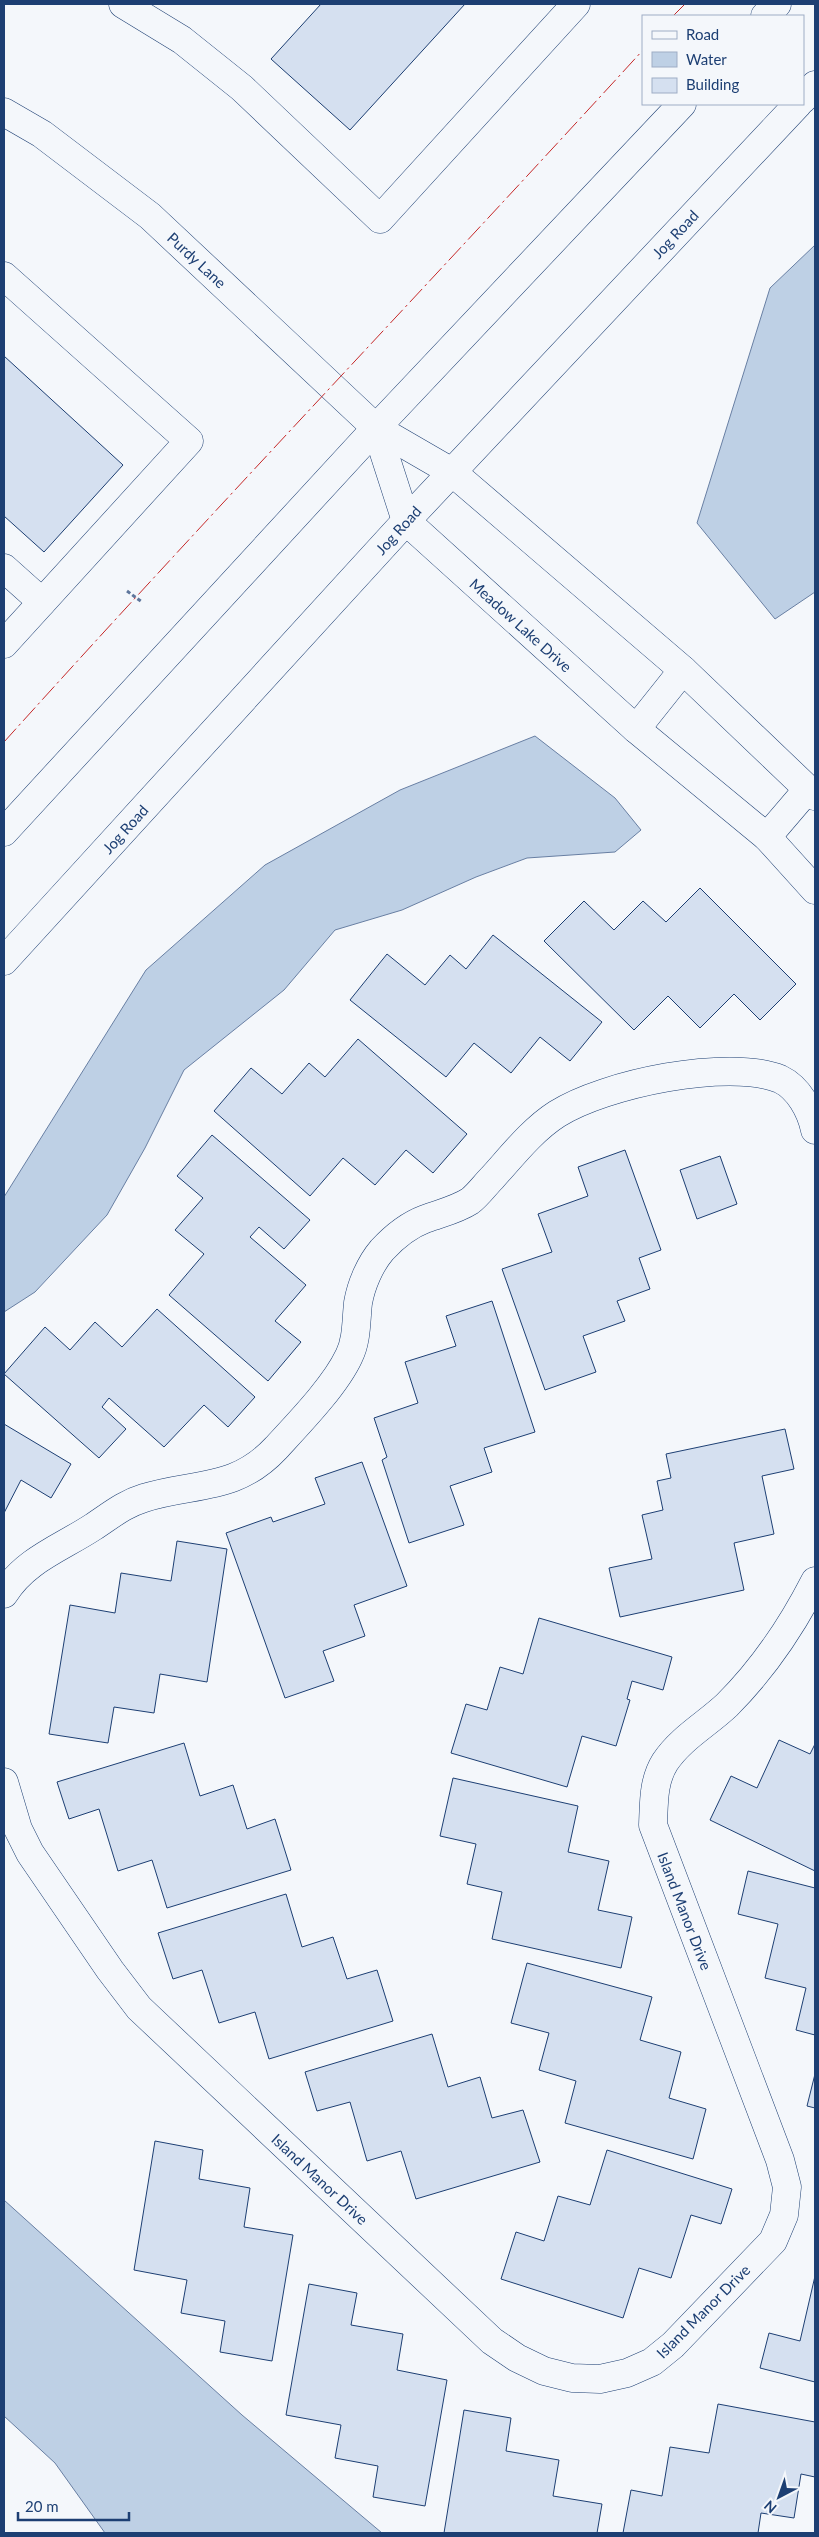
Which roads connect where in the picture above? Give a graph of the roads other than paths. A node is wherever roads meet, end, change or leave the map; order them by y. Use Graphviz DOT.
graph roads {
  1 [pos="123,4"];
  2 [pos="576,4"];
  3 [pos="777,4"];
  4 [pos="766,15"];
  5 [pos="815,85"];
  6 [pos="804,97"];
  7 [pos="681,105"];
  8 [pos="797,105"];
  9 [pos="4,112"];
  10 [pos="4,276"];
  11 [pos="376,428"];
  12 [pos="452,472"];
  13 [pos="406,521"];
  14 [pos="4,568"];
  15 [pos="42,602"];
  16 [pos="4,644"];
  17 [pos="683,670"];
  18 [pos="636,729"];
  19 [pos="812,792"];
  20 [pos="4,832"];
  21 [pos="767,837"];
  22 [pos="815,890"];
  23 [pos="4,961"];
  24 [pos="815,1130"];
  25 [pos="815,1581"];
  26 [pos="4,1594"];
  27 [pos="4,1782"];
  1 -- 2 [label="street"];
  3 -- 4 [label="street"];
  5 -- 6 [label="street"];
  7 -- 11 [label="street"];
  8 -- 12 [label="street, Jog Road"];
  9 -- 11 [label="street, Purdy Lane"];
  10 -- 15 [label="street"];
  11 -- 12 [label="street, Purdy Lane"];
  11 -- 13 [label="street, Purdy Lane"];
  11 -- 20 [label="street"];
  12 -- 13 [label="street, Jog Road"];
  12 -- 17 [label="street"];
  13 -- 18 [label="street, Meadow Lake Drive"];
  13 -- 23 [label="street, Jog Road"];
  14 -- 15 [label="street"];
  15 -- 16 [label="street"];
  17 -- 18 [label="street"];
  17 -- 19 [label="street"];
  18 -- 21 [label="street, Meadow Lake Drive"];
  19 -- 21 [label="street"];
  21 -- 22 [label="street, Meadow Lake Drive"];
  24 -- 26 [label="street"];
  25 -- 27 [label="street, Island Manor Drive"];
}
